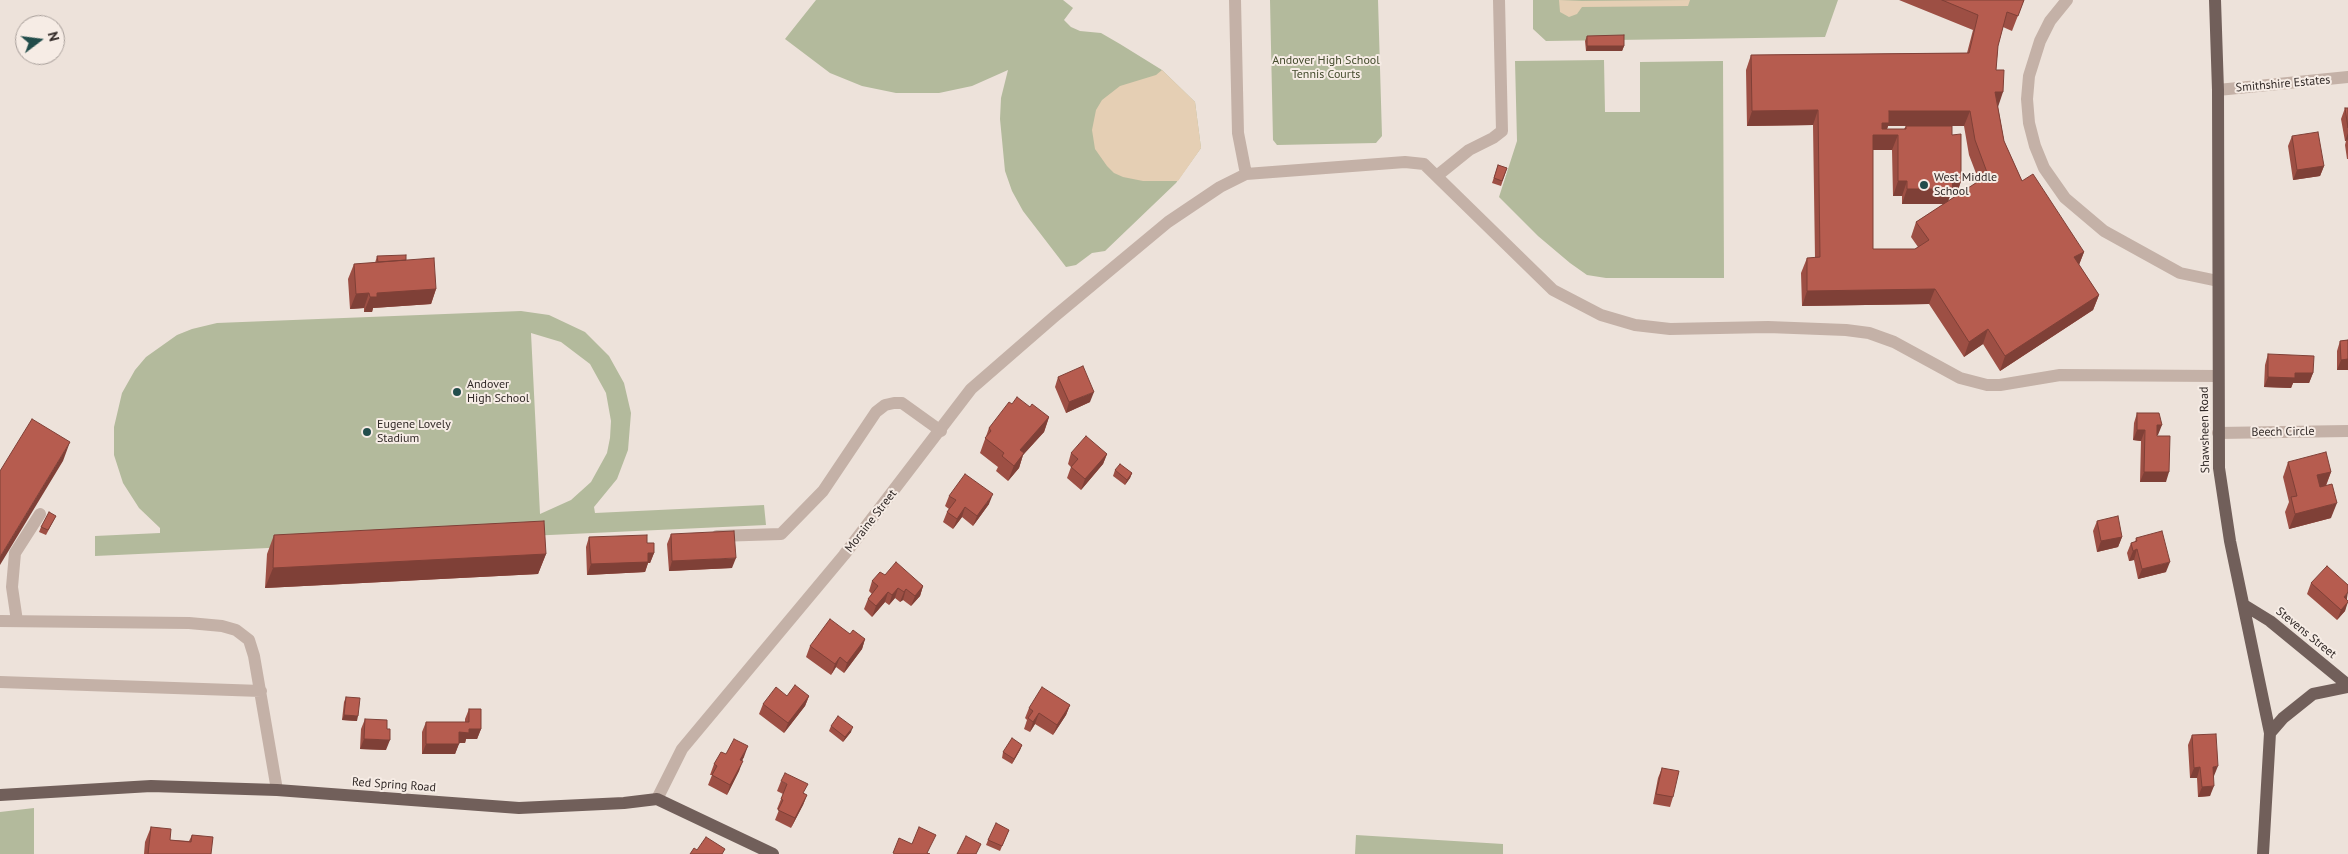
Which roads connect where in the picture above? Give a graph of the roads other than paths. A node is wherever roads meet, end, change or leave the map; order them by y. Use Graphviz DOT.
graph roads {
  1 [pos="1235,0"];
  2 [pos="1499,0"];
  3 [pos="2066,0"];
  4 [pos="2215,0"];
  5 [pos="2348,77"];
  6 [pos="2218,90"];
  7 [pos="1246,174"];
  8 [pos="1438,175"];
  9 [pos="2218,281"];
  10 [pos="2218,376"];
  11 [pos="941,431"];
  12 [pos="2348,431"];
  13 [pos="2218,434"];
  14 [pos="40,514"];
  15 [pos="704,536"];
  16 [pos="2244,605"];
  17 [pos="0,621"];
  18 [pos="17,621"];
  19 [pos="0,682"];
  20 [pos="2348,686"];
  21 [pos="261,691"];
  22 [pos="2270,733"];
  23 [pos="277,790"];
  24 [pos="0,795"];
  25 [pos="657,799"];
  26 [pos="773,854"];
  27 [pos="2263,854"];
  1 -- 7 [label="street"];
  2 -- 8 [label="street"];
  3 -- 9 [label="street"];
  4 -- 6 [label="main road, Shawsheen Road"];
  5 -- 6 [label="street, Smithshire Estates"];
  6 -- 9 [label="main road, Shawsheen Road"];
  7 -- 8 [label="street"];
  7 -- 11 [label="street, Moraine Street"];
  8 -- 10 [label="street"];
  9 -- 10 [label="main road, Shawsheen Road"];
  10 -- 13 [label="main road, Shawsheen Road"];
  11 -- 15 [label="street"];
  11 -- 25 [label="street, Moraine Street"];
  12 -- 13 [label="street, Beech Circle"];
  13 -- 16 [label="main road, Shawsheen Road"];
  14 -- 18 [label="street"];
  16 -- 20 [label="main road, Stevens Street"];
  16 -- 22 [label="main road, Shawsheen Road"];
  17 -- 18 [label="street"];
  18 -- 21 [label="street"];
  19 -- 21 [label="street"];
  20 -- 22 [label="main road, Stevens Street"];
  21 -- 23 [label="street"];
  22 -- 27 [label="main road, Shawsheen Road"];
  23 -- 24 [label="main road, Red Spring Road"];
  23 -- 25 [label="main road, Red Spring Road"];
  25 -- 26 [label="main road"];
}
